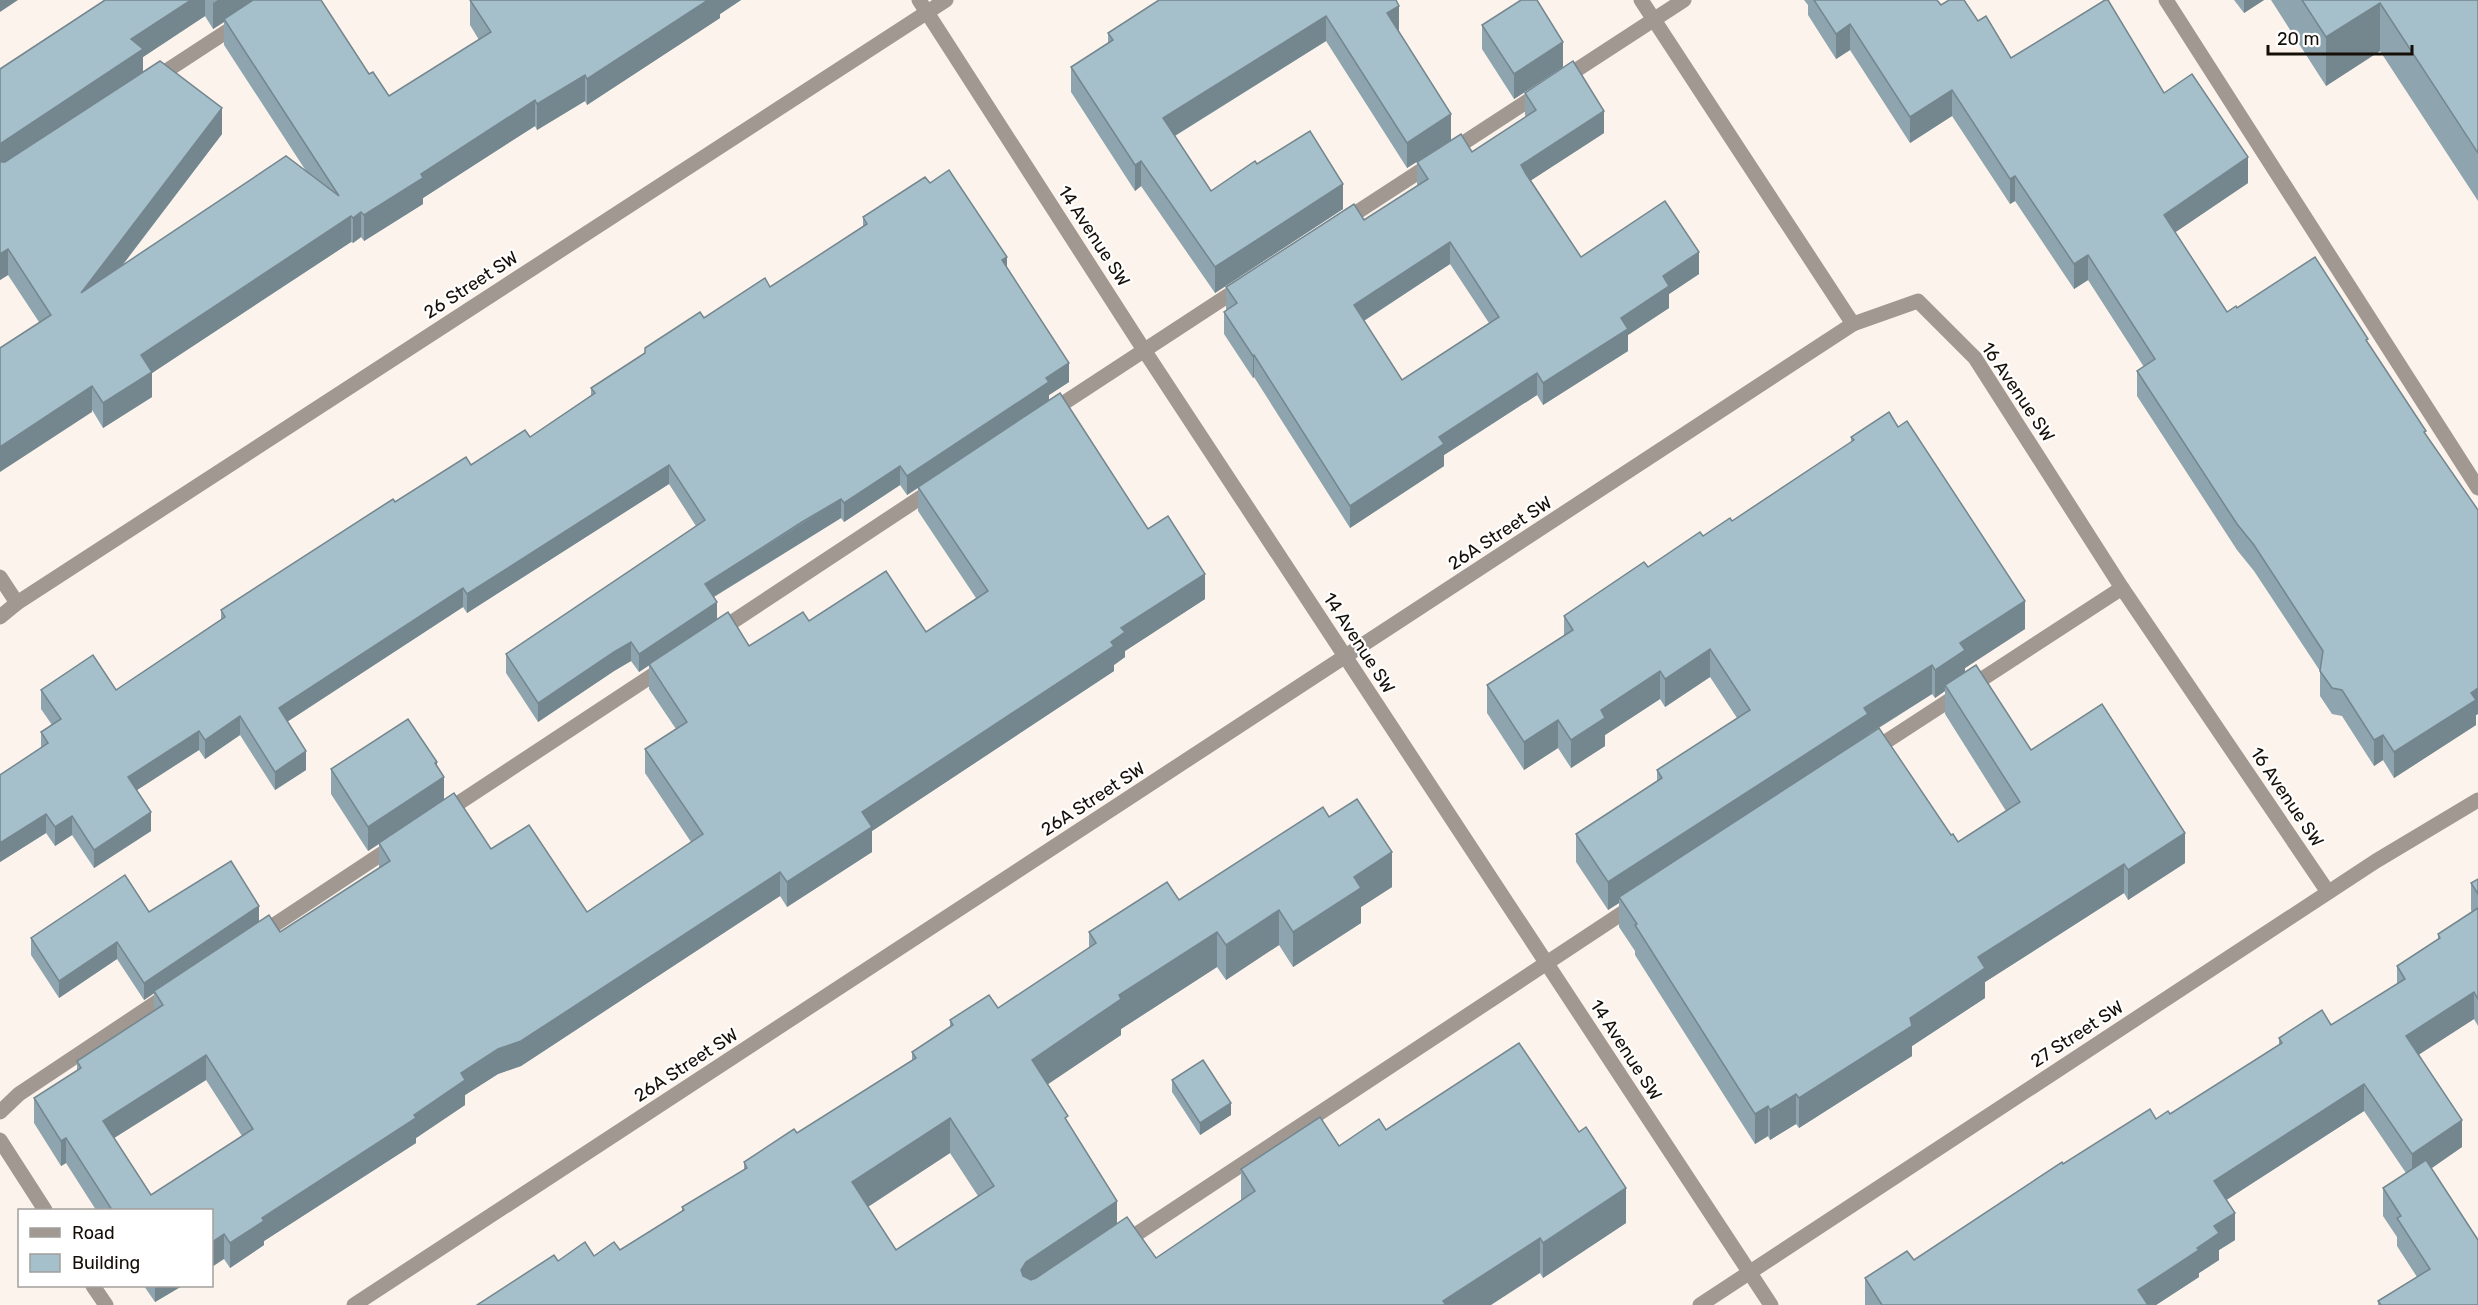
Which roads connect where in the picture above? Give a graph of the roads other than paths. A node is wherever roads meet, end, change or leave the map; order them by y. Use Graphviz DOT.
graph roads {
  1 [pos="275,0"];
  2 [pos="946,0"];
  3 [pos="1641,0"];
  4 [pos="1684,0"];
  5 [pos="2166,0"];
  6 [pos="923,6"];
  7 [pos="1654,19"];
  8 [pos="137,90"];
  9 [pos="1331,228"];
  10 [pos="1251,280"];
  11 [pos="1852,324"];
  12 [pos="1144,350"];
  13 [pos="1035,422"];
  14 [pos="945,481"];
  15 [pos="2478,488"];
  16 [pos="0,577"];
  17 [pos="2122,588"];
  18 [pos="17,603"];
  19 [pos="0,610"];
  20 [pos="0,617"];
  21 [pos="706,639"];
  22 [pos="1345,658"];
  23 [pos="676,659"];
  24 [pos="1852,763"];
  25 [pos="2478,800"];
  26 [pos="437,817"];
  27 [pos="407,837"];
  28 [pos="2328,892"];
  29 [pos="1653,893"];
  30 [pos="248,942"];
  31 [pos="1546,963"];
  32 [pos="188,982"];
  33 [pos="0,1112"];
  34 [pos="0,1140"];
  35 [pos="44,1209"];
  36 [pos="1110,1252"];
  37 [pos="1751,1273"];
  38 [pos="94,1287"];
  39 [pos="106,1305"];
  40 [pos="354,1305"];
  41 [pos="1700,1305"];
  42 [pos="1771,1305"];
  1 -- 8 [label="street"];
  2 -- 6 [label="street, 26 Street SW"];
  3 -- 7 [label="street"];
  4 -- 7 [label="street"];
  5 -- 15 [label="street"];
  6 -- 12 [label="street, 14 Avenue SW"];
  6 -- 18 [label="street, 26 Street SW"];
  7 -- 9 [label="street"];
  7 -- 11 [label="street"];
  10 -- 12 [label="street"];
  11 -- 17 [label="street, 16 Avenue SW"];
  11 -- 22 [label="street, 26A Street SW"];
  12 -- 13 [label="street"];
  12 -- 22 [label="street, 14 Avenue SW"];
  14 -- 21 [label="street"];
  16 -- 18 [label="street"];
  17 -- 24 [label="street"];
  17 -- 28 [label="street, 16 Avenue SW"];
  18 -- 19 [label="street, 26 Street SW"];
  18 -- 20 [label="street, 26 Street SW"];
  22 -- 31 [label="street, 14 Avenue SW"];
  22 -- 40 [label="street, 26A Street SW"];
  23 -- 26 [label="street"];
  25 -- 28 [label="street, 27 Street SW"];
  27 -- 30 [label="street"];
  28 -- 37 [label="street, 27 Street SW"];
  29 -- 31 [label="street"];
  31 -- 36 [label="street"];
  31 -- 37 [label="street, 14 Avenue SW"];
  32 -- 33 [label="street"];
  34 -- 35 [label="street"];
  37 -- 41 [label="street, 27 Street SW"];
  37 -- 42 [label="street, 14 Avenue SW"];
  38 -- 39 [label="street"];
}
